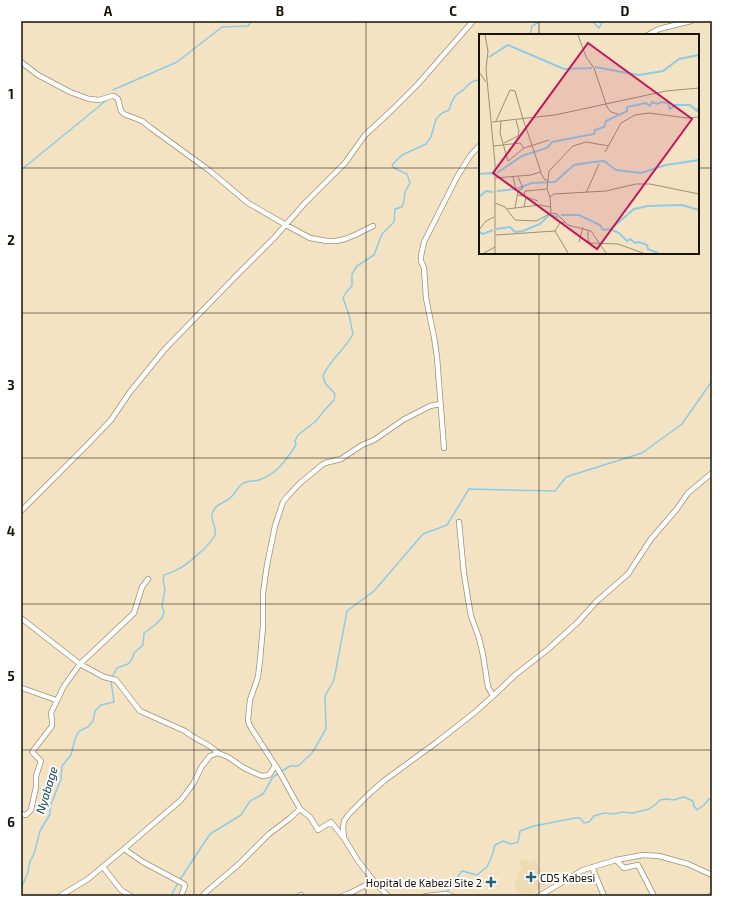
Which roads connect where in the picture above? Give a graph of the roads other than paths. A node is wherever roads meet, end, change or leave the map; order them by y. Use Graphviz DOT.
graph roads {
  1 [pos="473,21"];
  2 [pos="691,21"];
  3 [pos="650,34"];
  4 [pos="21,62"];
  5 [pos="479,146"];
  6 [pos="286,225"];
  7 [pos="373,226"];
  8 [pos="440,404"];
  9 [pos="444,448"];
  10 [pos="712,473"];
  11 [pos="21,511"];
  12 [pos="459,522"];
  13 [pos="148,579"];
  14 [pos="21,618"];
  15 [pos="80,664"];
  16 [pos="21,688"];
  17 [pos="493,696"];
  18 [pos="56,700"];
  19 [pos="218,753"];
  20 [pos="275,765"];
  21 [pos="300,809"];
  22 [pos="21,814"];
  23 [pos="344,838"];
  24 [pos="124,849"];
  25 [pos="616,860"];
  26 [pos="103,867"];
  27 [pos="592,867"];
  28 [pos="712,875"];
  29 [pos="374,881"];
  30 [pos="60,896"];
  31 [pos="131,896"];
  32 [pos="181,896"];
  33 [pos="203,896"];
  34 [pos="342,896"];
  35 [pos="388,896"];
  36 [pos="426,896"];
  37 [pos="452,896"];
  38 [pos="538,896"];
  39 [pos="604,896"];
  40 [pos="654,896"];
  1 -- 6 [label="street"];
  2 -- 3 [label="street"];
  4 -- 6 [label="street"];
  5 -- 8 [label="street"];
  6 -- 7 [label="street"];
  6 -- 11 [label="street"];
  8 -- 9 [label="street"];
  8 -- 20 [label="street"];
  10 -- 17 [label="street"];
  12 -- 17 [label="street"];
  13 -- 15 [label="street"];
  14 -- 15 [label="street"];
  15 -- 18 [label="street"];
  15 -- 19 [label="street"];
  16 -- 18 [label="street"];
  17 -- 23 [label="street"];
  18 -- 22 [label="street"];
  19 -- 20 [label="street"];
  19 -- 24 [label="street"];
  20 -- 21 [label="street"];
  21 -- 23 [label="street"];
  21 -- 33 [label="street"];
  23 -- 29 [label="street"];
  24 -- 26 [label="street"];
  24 -- 32 [label="street"];
  25 -- 27 [label="street"];
  25 -- 28 [label="street"];
  25 -- 40 [label="street"];
  26 -- 30 [label="street"];
  26 -- 31 [label="street"];
  27 -- 38 [label="street"];
  27 -- 39 [label="street"];
  29 -- 34 [label="street"];
  29 -- 35 [label="street"];
  36 -- 37 [label="street"];
}
